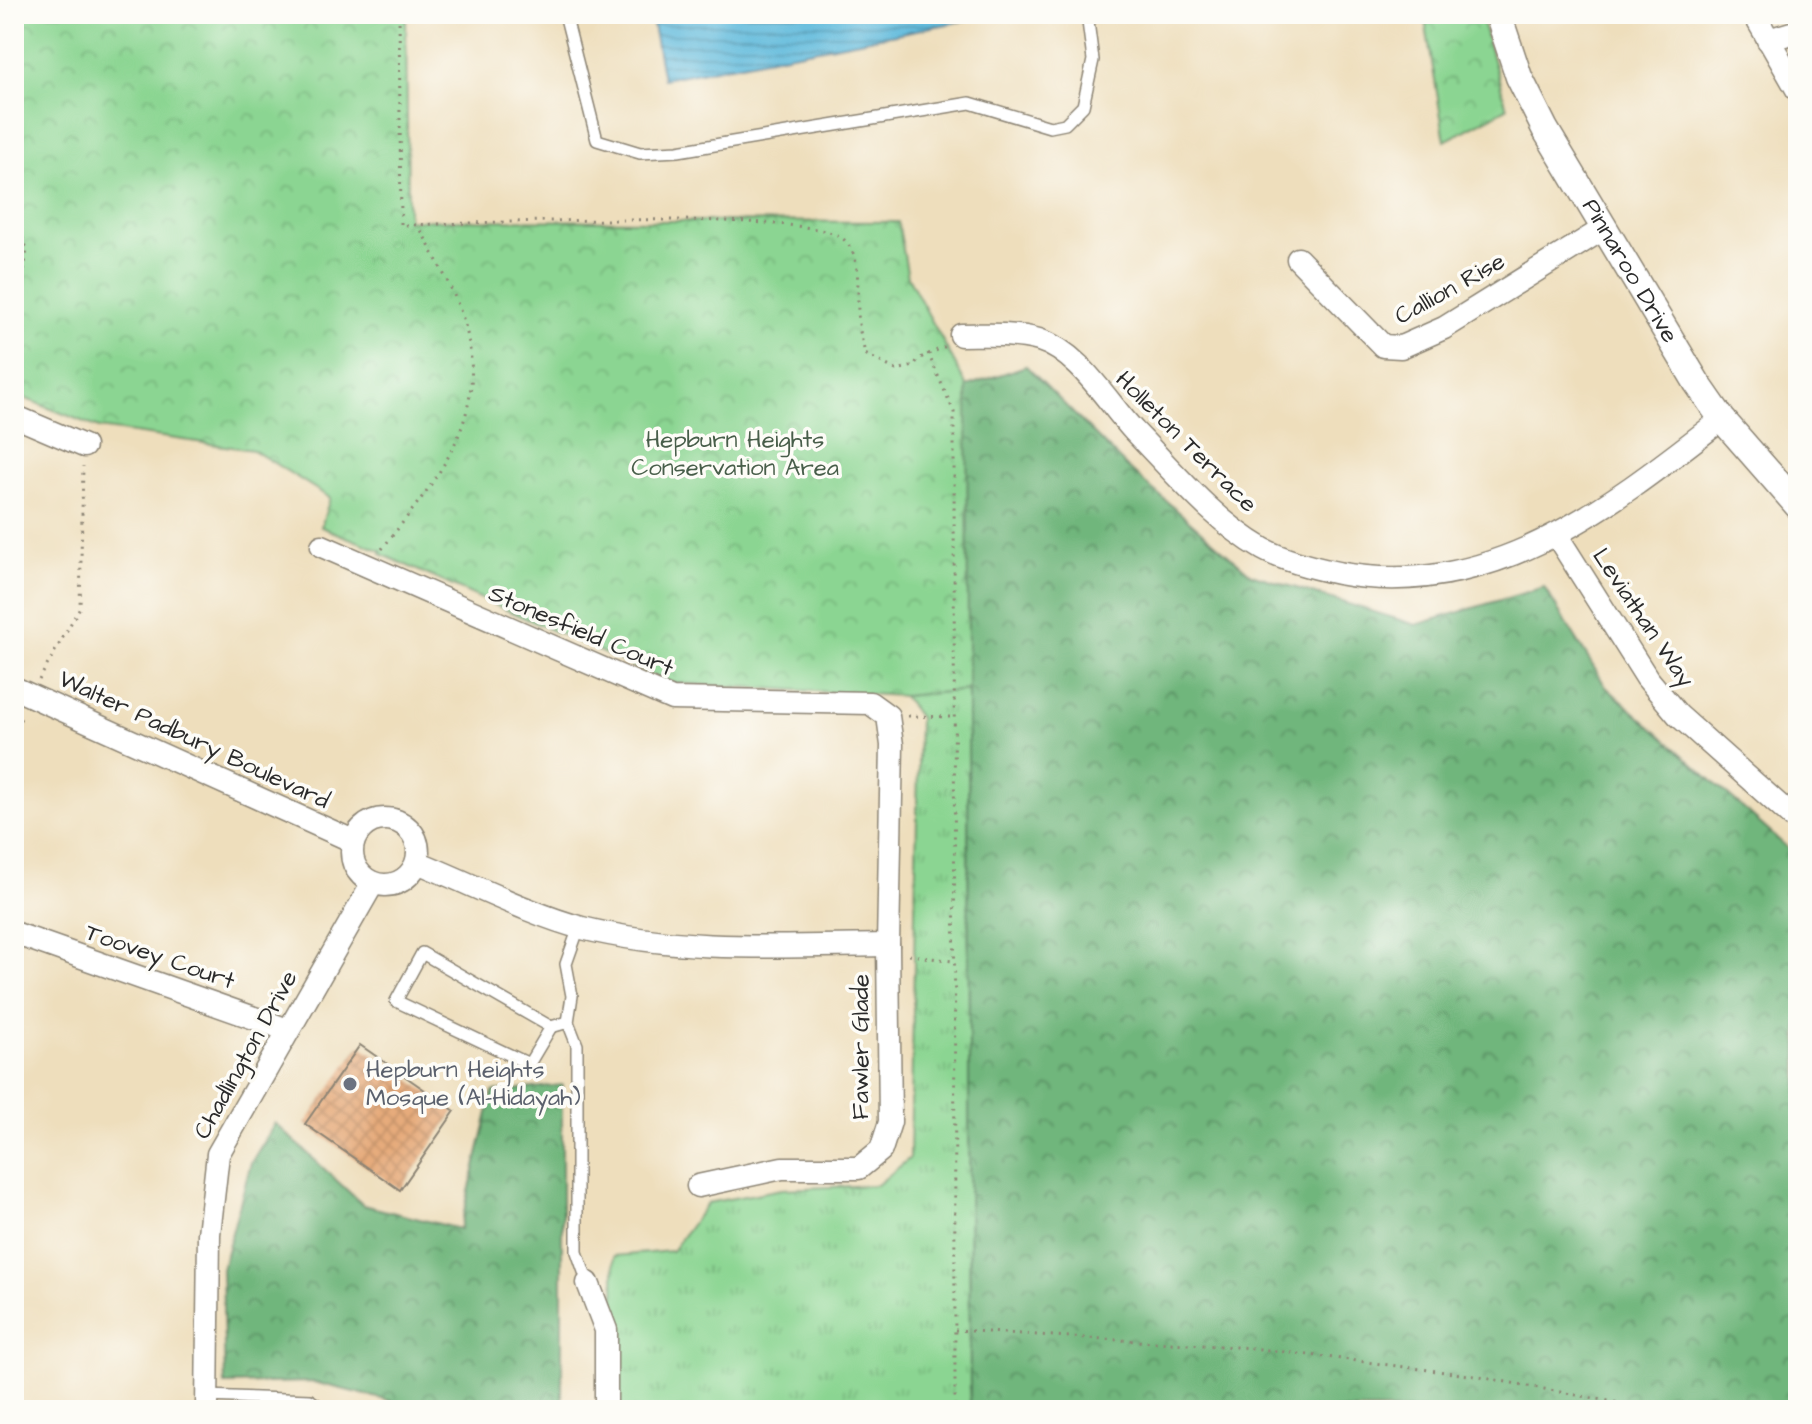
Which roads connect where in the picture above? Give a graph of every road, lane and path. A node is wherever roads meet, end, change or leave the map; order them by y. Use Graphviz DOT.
graph roads {
  1 [pos="399,14"];
  2 [pos="565,14"];
  3 [pos="1087,14"];
  4 [pos="1498,14"];
  5 [pos="1754,14"];
  6 [pos="1798,31"];
  7 [pos="1768,40"];
  8 [pos="1798,91"];
  9 [pos="14,215"];
  10 [pos="418,225"];
  11 [pos="1603,229"];
  12 [pos="1298,259"];
  13 [pos="961,335"];
  14 [pos="928,353"];
  15 [pos="14,392"];
  16 [pos="14,416"];
  17 [pos="1722,419"];
  18 [pos="84,446"];
  19 [pos="1798,506"];
  20 [pos="1557,536"];
  21 [pos="322,546"];
  22 [pos="368,568"];
  23 [pos="22,691"];
  24 [pos="888,716"];
  25 [pos="954,717"];
  26 [pos="14,735"];
  27 [pos="1798,822"];
  28 [pos="353,841"];
  29 [pos="417,862"];
  30 [pos="373,883"];
  31 [pos="579,927"];
  32 [pos="14,933"];
  33 [pos="888,945"];
  34 [pos="955,962"];
  35 [pos="568,1022"];
  36 [pos="551,1027"];
  37 [pos="288,1030"];
  38 [pos="698,1186"];
  39 [pos="588,1283"];
  40 [pos="955,1330"];
  41 [pos="207,1403"];
  42 [pos="325,1410"];
  43 [pos="606,1410"];
  44 [pos="955,1410"];
  45 [pos="1657,1410"];
  1 -- 10 [label="path"];
  2 -- 3 [label="lane"];
  4 -- 11 [label="street, Pinnaroo Drive"];
  5 -- 7 [label="street"];
  6 -- 7 [label="street"];
  7 -- 8 [label="street"];
  9 -- 15 [label="path"];
  10 -- 14 [label="path"];
  10 -- 22 [label="path"];
  11 -- 12 [label="street, Callion Rise"];
  11 -- 17 [label="street, Pinnaroo Drive"];
  13 -- 14 [label="path"];
  13 -- 20 [label="street, Holleton Terrace"];
  14 -- 25 [label="path"];
  16 -- 18 [label="street"];
  17 -- 19 [label="street, Pinnaroo Drive"];
  17 -- 20 [label="street, Holleton Terrace"];
  18 -- 23 [label="path"];
  20 -- 27 [label="street, Leviathan Way"];
  21 -- 22 [label="street, Stonesfield Court"];
  22 -- 24 [label="street, Stonesfield Court"];
  23 -- 26 [label="path"];
  23 -- 28 [label="street, Walter Padbury Boulevard"];
  24 -- 25 [label="path"];
  24 -- 33 [label="street"];
  25 -- 34 [label="path"];
  28 -- 29 [label="street"];
  28 -- 30 [label="street"];
  29 -- 30 [label="street"];
  29 -- 31 [label="street"];
  30 -- 37 [label="street, Chadlington Drive"];
  31 -- 33 [label="street"];
  31 -- 35 [label="lane"];
  32 -- 37 [label="street, Toovey Court"];
  33 -- 34 [label="path"];
  33 -- 38 [label="street, Fawler Glade"];
  34 -- 40 [label="path"];
  35 -- 36 [label="lane"];
  35 -- 39 [label="lane"];
  36 -- 36 [label="lane"];
  37 -- 41 [label="street, Chadlington Drive"];
  39 -- 43 [label="street"];
  40 -- 44 [label="path"];
  40 -- 45 [label="path"];
  41 -- 42 [label="lane"];
}
